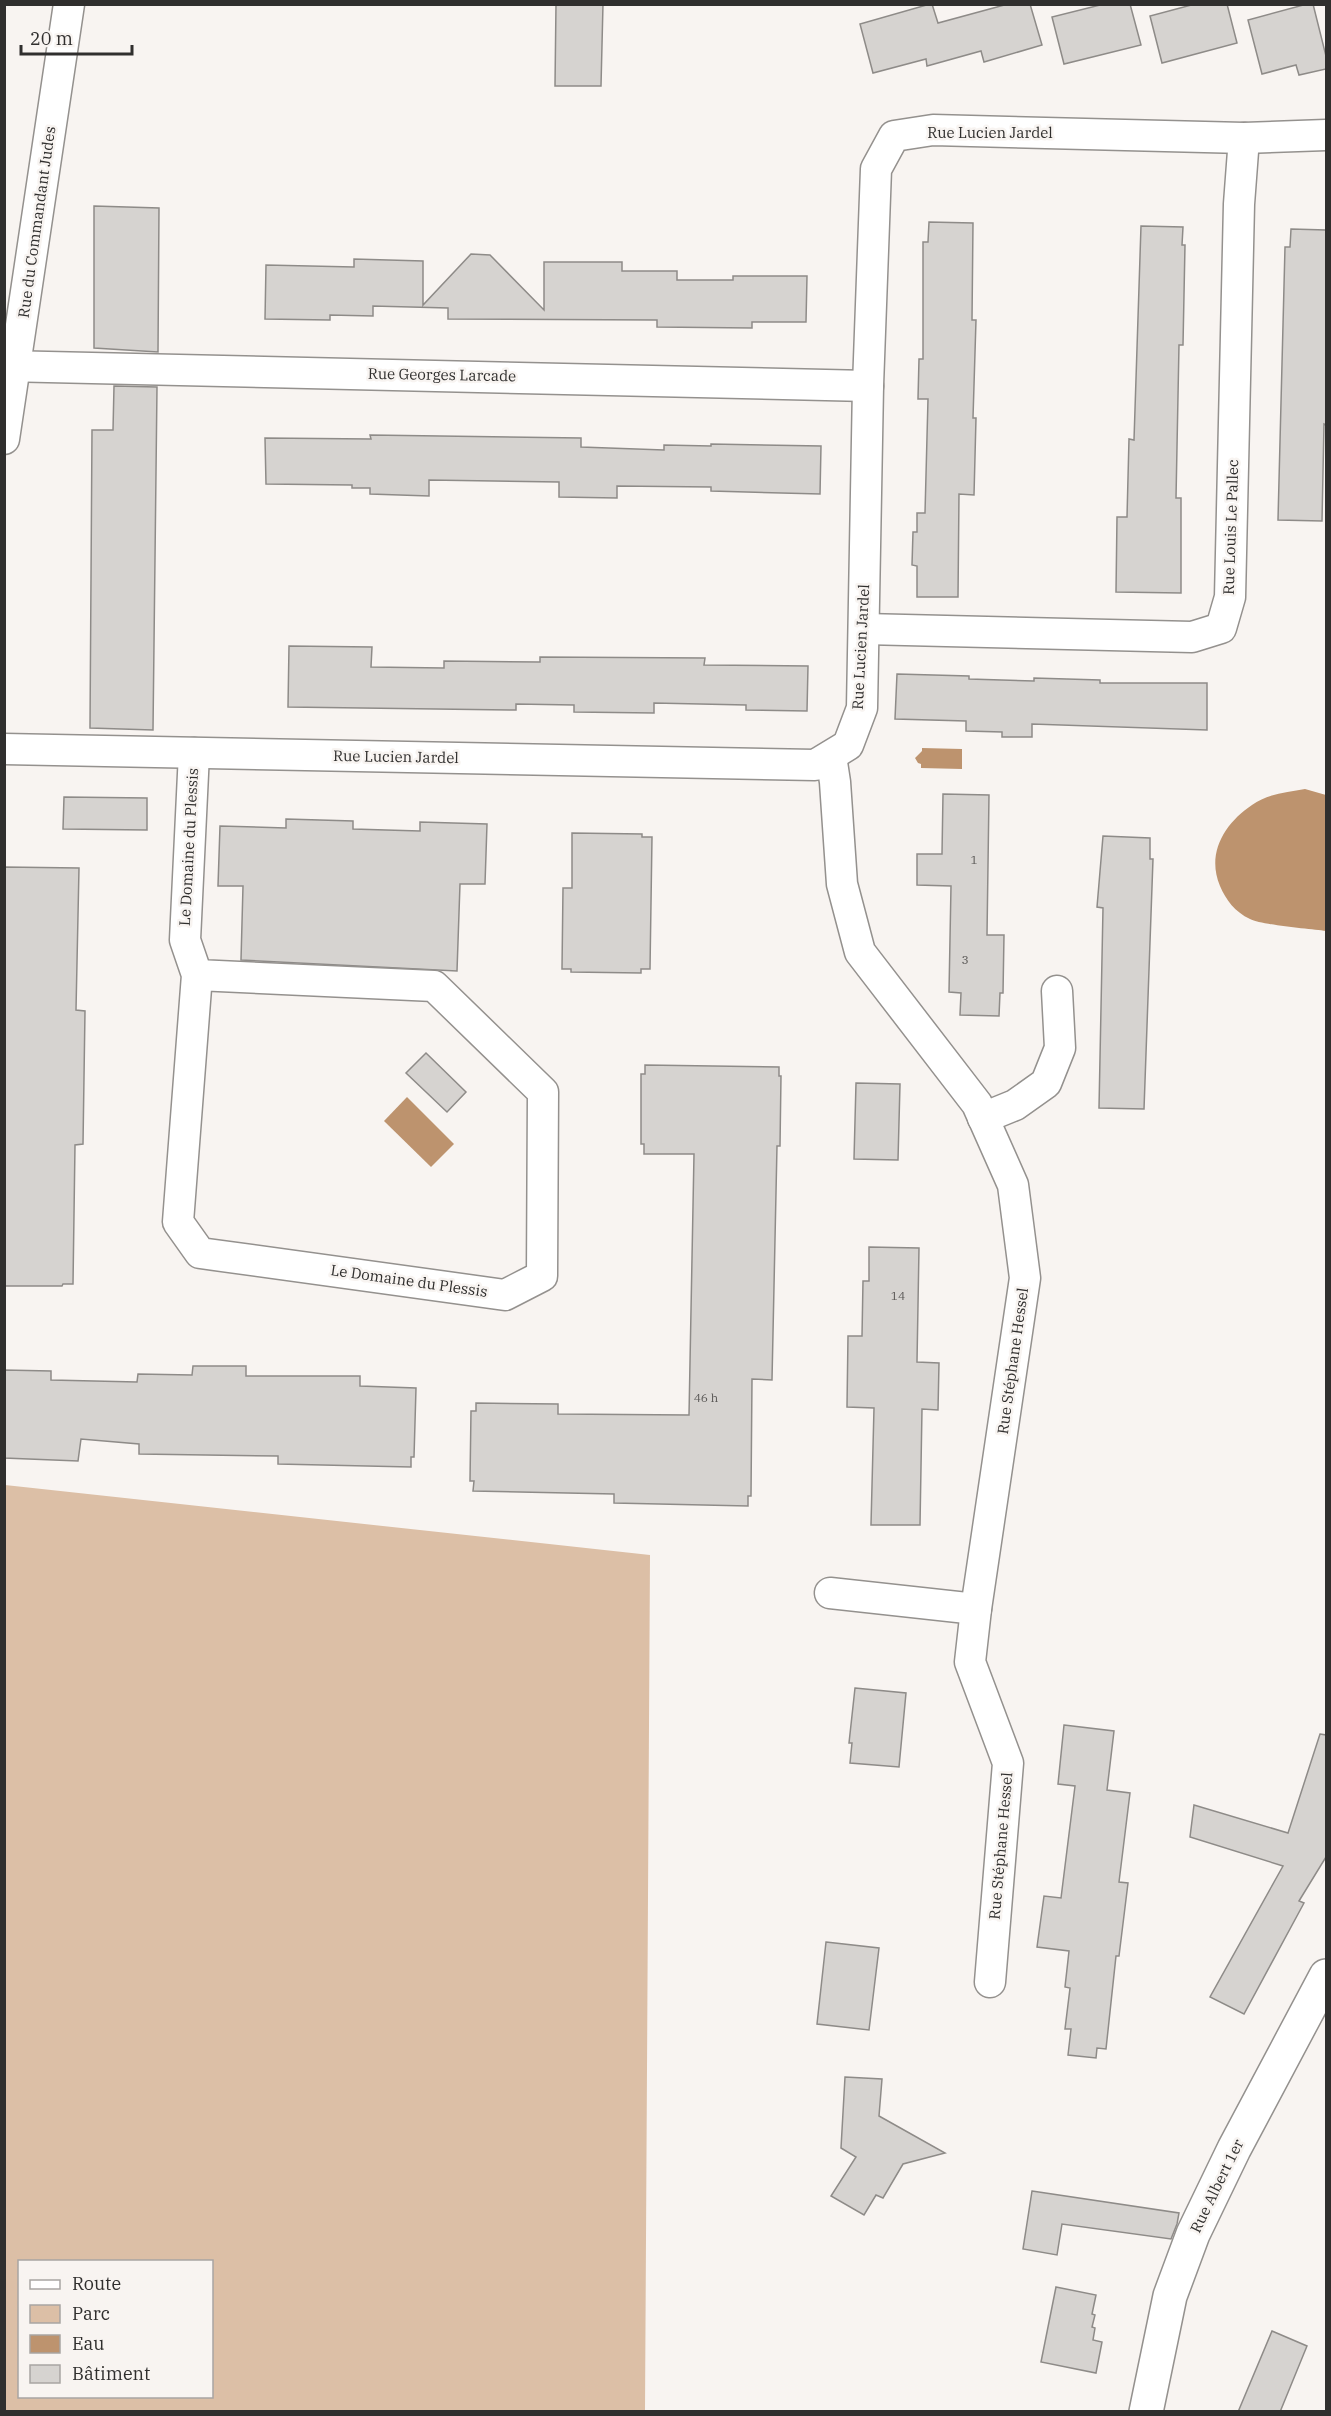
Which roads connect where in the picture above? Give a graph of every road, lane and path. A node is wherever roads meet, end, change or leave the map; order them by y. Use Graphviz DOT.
graph roads {
  1 [pos="69,4"];
  2 [pos="1326,135"];
  3 [pos="1244,138"];
  4 [pos="10,366"];
  5 [pos="868,386"];
  6 [pos="4,439"];
  7 [pos="864,629"];
  8 [pos="4,749"];
  9 [pos="194,753"];
  10 [pos="831,756"];
  11 [pos="197,975"];
  12 [pos="1057,991"];
  13 [pos="983,1119"];
  14 [pos="830,1593"];
  15 [pos="976,1609"];
  16 [pos="1326,1976"];
  17 [pos="990,1982"];
  18 [pos="1146,2412"];
  1 -- 4 [label="street, Rue du Commandant Judes"];
  2 -- 3 [label="street, Rue Lucien Jardel"];
  3 -- 5 [label="street, Rue Lucien Jardel"];
  3 -- 7 [label="street, Rue Louis Le Pallec"];
  4 -- 5 [label="street, Rue Georges Larcade"];
  4 -- 6 [label="street, Rue du Commandant Judes"];
  5 -- 7 [label="street, Rue Lucien Jardel"];
  7 -- 10 [label="street, Rue Lucien Jardel"];
  8 -- 9 [label="street, Rue Lucien Jardel"];
  9 -- 10 [label="street, Rue Lucien Jardel"];
  9 -- 11 [label="street, Le Domaine du Plessis"];
  10 -- 13 [label="street, Rue Stéphane Hessel"];
  11 -- 11 [label="street, Le Domaine du Plessis"];
  12 -- 13 [label="street"];
  13 -- 15 [label="street, Rue Stéphane Hessel"];
  14 -- 15 [label="street"];
  15 -- 17 [label="street, Rue Stéphane Hessel"];
  16 -- 18 [label="street, Rue Albert 1er"];
}
